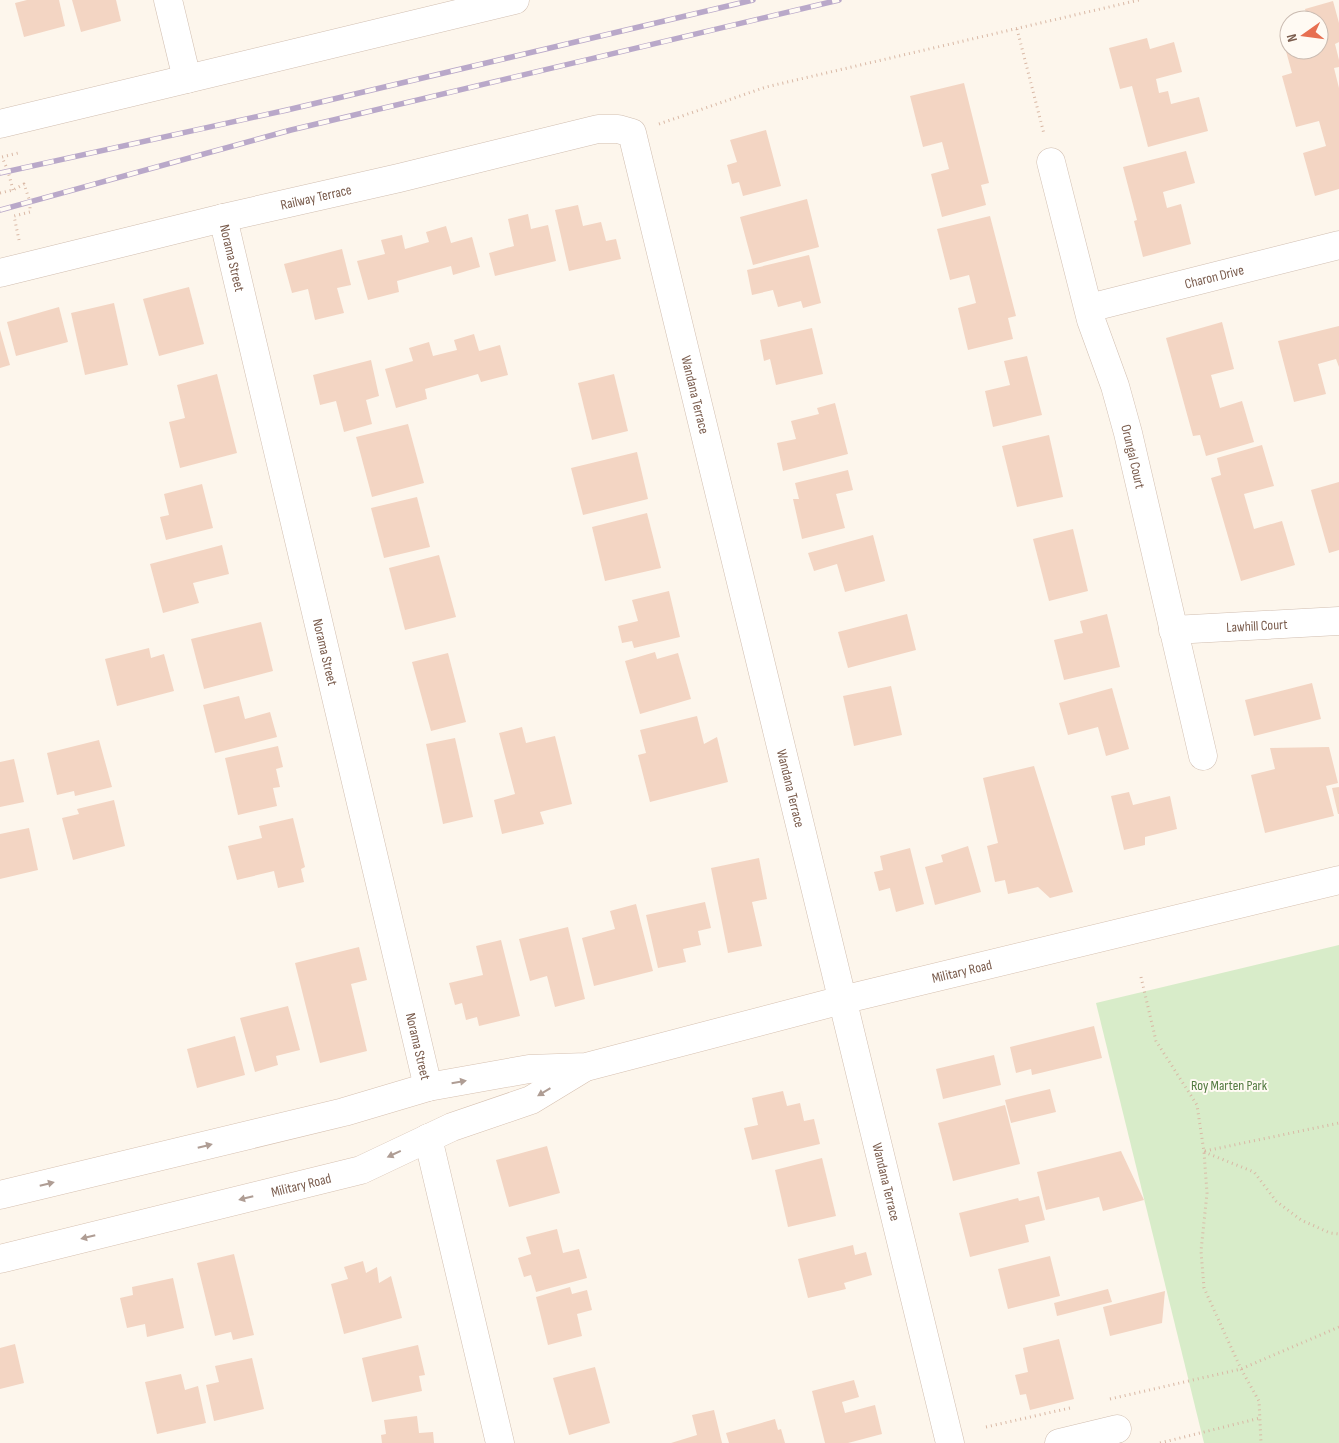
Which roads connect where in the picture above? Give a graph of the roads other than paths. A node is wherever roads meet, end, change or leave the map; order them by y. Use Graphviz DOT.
graph roads {
  1 [pos="168,0"];
  2 [pos="515,0"];
  3 [pos="187,78"];
  4 [pos="0,124"];
  5 [pos="632,133"];
  6 [pos="1051,162"];
  7 [pos="223,218"];
  8 [pos="1339,245"];
  9 [pos="0,274"];
  10 [pos="1088,308"];
  11 [pos="1339,622"];
  12 [pos="1173,630"];
  13 [pos="1203,756"];
  14 [pos="1339,880"];
  15 [pos="842,1000"];
  16 [pos="586,1067"];
  17 [pos="428,1087"];
  18 [pos="428,1138"];
  19 [pos="0,1196"];
  20 [pos="0,1259"];
  21 [pos="1117,1429"];
  22 [pos="500,1443"];
  23 [pos="950,1443"];
  24 [pos="1059,1443"];
  1 -- 3 [label="street"];
  2 -- 3 [label="street"];
  3 -- 4 [label="street"];
  5 -- 7 [label="street, Railway Terrace"];
  5 -- 15 [label="street, Wandana Terrace"];
  6 -- 10 [label="street, Orungal Court"];
  7 -- 9 [label="street, Railway Terrace"];
  7 -- 17 [label="street, Norama Street"];
  8 -- 10 [label="street, Charon Drive"];
  10 -- 12 [label="street, Orungal Court"];
  11 -- 12 [label="street, Lawhill Court"];
  12 -- 13 [label="street, Orungal Court"];
  14 -- 15 [label="street, Military Road"];
  15 -- 16 [label="street, Military Road"];
  15 -- 23 [label="street, Wandana Terrace"];
  17 -- 16 [label="street, Military Road, one-way"];
  16 -- 18 [label="street, Military Road, one-way"];
  19 -- 17 [label="street, Military Road, one-way"];
  18 -- 20 [label="street, Military Road, one-way"];
  18 -- 22 [label="street"];
  21 -- 24 [label="street"];
}
